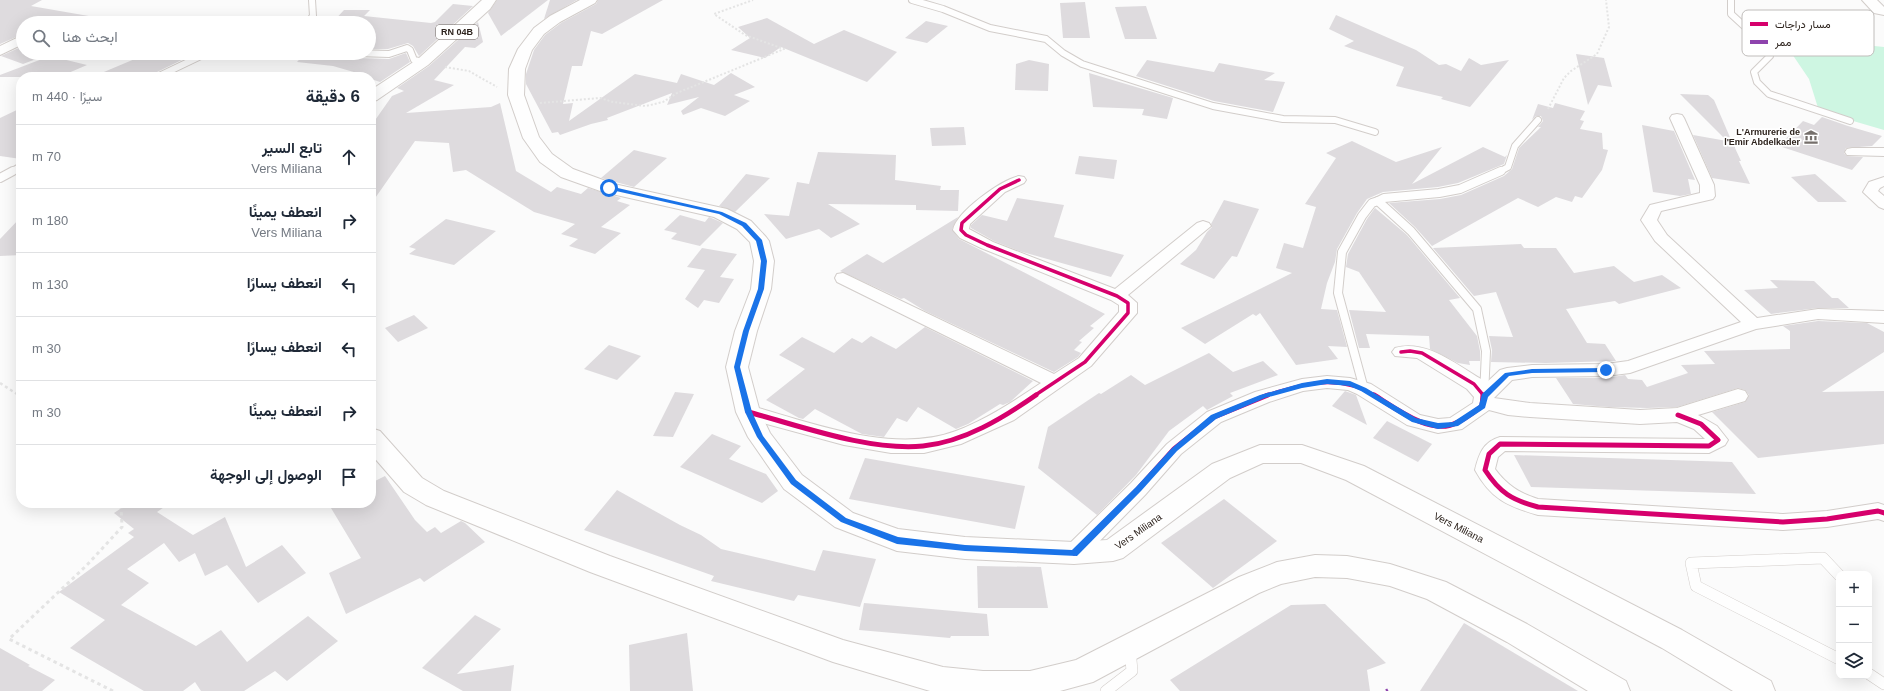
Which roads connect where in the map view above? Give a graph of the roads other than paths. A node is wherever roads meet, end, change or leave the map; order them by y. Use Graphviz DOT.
graph roads {
  1 [pos="312,0"];
  2 [pos="489,0"];
  3 [pos="590,0"];
  4 [pos="912,0"];
  5 [pos="1732,0"];
  6 [pos="1869,0"];
  7 [pos="1884,11"];
  8 [pos="313,16"];
  9 [pos="1742,24"];
  10 [pos="16,42"];
  11 [pos="0,50"];
  12 [pos="376,54"];
  13 [pos="1770,56"];
  14 [pos="192,60"];
  15 [pos="422,62"];
  16 [pos="167,72"];
  17 [pos="376,94"];
  18 [pos="1677,118"];
  19 [pos="1538,120"];
  20 [pos="1850,120"];
  21 [pos="1375,132"];
  22 [pos="1852,152"];
  23 [pos="1884,152"];
  24 [pos="16,169"];
  25 [pos="0,178"];
  26 [pos="1019,180"];
  27 [pos="1884,181"];
  28 [pos="1378,201"];
  29 [pos="1884,204"];
  30 [pos="1203,226"];
  31 [pos="843,278"];
  32 [pos="1117,296"];
  33 [pos="1884,318"];
  34 [pos="1753,324"];
  35 [pos="1401,352"];
  36 [pos="1055,382"];
  37 [pos="1364,389"];
  38 [pos="1738,396"];
  39 [pos="1484,399"];
  40 [pos="748,412"];
  41 [pos="1678,415"];
  42 [pos="376,443"];
  43 [pos="1884,513"];
  44 [pos="1074,554"];
  45 [pos="1836,572"];
  46 [pos="1130,646"];
  47 [pos="1836,657"];
  48 [pos="1872,676"];
  49 [pos="1884,684"];
  50 [pos="1106,691"];
  51 [pos="1615,691"];
  52 [pos="1760,691"];
  1 -- 8 [label="lane"];
  2 -- 15 [label="main road, RN 04B"];
  3 -- 40 [label="main road, Vers Miliana"];
  4 -- 21 [label="lane"];
  5 -- 9 [label="lane"];
  6 -- 7 [label="main road"];
  10 -- 11 [label="street"];
  12 -- 15 [label="lane"];
  13 -- 20 [label="lane"];
  14 -- 16 [label="lane"];
  15 -- 17 [label="main road, RN 04B"];
  18 -- 34 [label="street"];
  19 -- 28 [label="lane"];
  22 -- 23 [label="street"];
  24 -- 25 [label="lane"];
  26 -- 32 [label="street"];
  27 -- 29 [label="street"];
  28 -- 37 [label="lane"];
  28 -- 39 [label="lane"];
  30 -- 32 [label="street"];
  31 -- 36 [label="street"];
  32 -- 36 [label="street"];
  33 -- 34 [label="street"];
  34 -- 39 [label="street"];
  35 -- 39 [label="street"];
  36 -- 40 [label="street"];
  37 -- 39 [label="street"];
  37 -- 44 [label="street"];
  38 -- 41 [label="street"];
  39 -- 41 [label="street"];
  40 -- 44 [label="main road, Vers Miliana"];
  41 -- 43 [label="street"];
  42 -- 46 [label="main road"];
  44 -- 52 [label="main road, Vers Miliana"];
  45 -- 47 [label="lane"];
  46 -- 50 [label="lane"];
  46 -- 51 [label="main road"];
  48 -- 49 [label="lane"];
}
